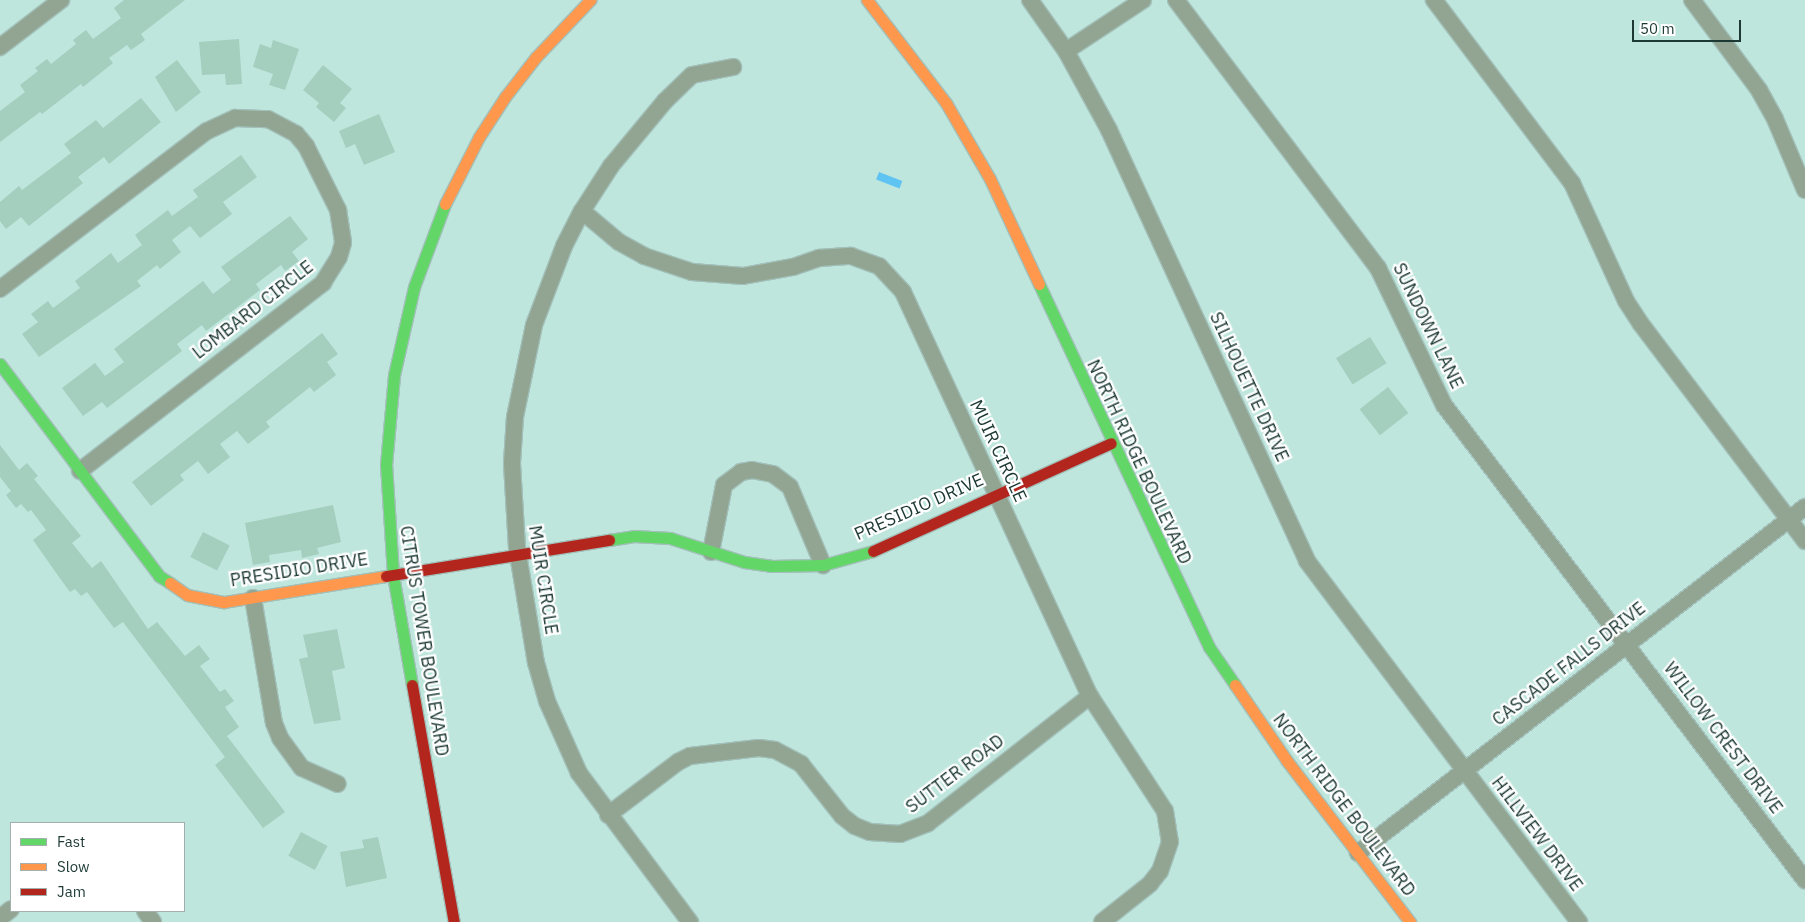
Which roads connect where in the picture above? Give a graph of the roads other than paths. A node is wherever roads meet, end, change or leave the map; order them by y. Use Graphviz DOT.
graph roads {
  1 [pos="61,0"];
  2 [pos="590,0"];
  3 [pos="867,0"];
  4 [pos="1030,0"];
  5 [pos="1143,0"];
  6 [pos="1176,0"];
  7 [pos="1434,0"];
  8 [pos="1692,0"];
  9 [pos="0,47"];
  10 [pos="1066,51"];
  11 [pos="733,67"];
  12 [pos="1805,190"];
  13 [pos="582,212"];
  14 [pos="0,290"];
  15 [pos="0,364"];
  16 [pos="1111,443"];
  17 [pos="80,471"];
  18 [pos="996,495"];
  19 [pos="1805,507"];
  20 [pos="1788,520"];
  21 [pos="1805,541"];
  22 [pos="711,552"];
  23 [pos="518,555"];
  24 [pos="823,564"];
  25 [pos="393,575"];
  26 [pos="253,598"];
  27 [pos="1626,645"];
  28 [pos="1090,696"];
  29 [pos="1464,771"];
  30 [pos="338,784"];
  31 [pos="608,815"];
  32 [pos="1358,853"];
  33 [pos="1805,880"];
  34 [pos="10,910"];
  35 [pos="146,912"];
  36 [pos="0,918"];
  37 [pos="154,922"];
  38 [pos="454,922"];
  39 [pos="690,922"];
  40 [pos="1102,922"];
  41 [pos="1410,922"];
  42 [pos="1579,922"];
  1 -- 9 [label="street"];
  2 -- 25 [label="street, CITRUS TOWER BOULEVARD"];
  3 -- 16 [label="street, NORTH RIDGE BOULEVARD"];
  4 -- 10 [label="street, SILHOUETTE DRIVE"];
  5 -- 10 [label="street"];
  6 -- 27 [label="street, SUNDOWN LANE"];
  7 -- 20 [label="street"];
  8 -- 12 [label="street"];
  10 -- 29 [label="street, SILHOUETTE DRIVE"];
  11 -- 13 [label="street, MUIR CIRCLE"];
  13 -- 18 [label="street, MUIR CIRCLE"];
  13 -- 23 [label="street, MUIR CIRCLE"];
  14 -- 17 [label="street, LOMBARD CIRCLE"];
  15 -- 17 [label="street, PRESIDIO DRIVE"];
  16 -- 18 [label="street, PRESIDIO DRIVE"];
  16 -- 32 [label="street, NORTH RIDGE BOULEVARD"];
  17 -- 26 [label="street, PRESIDIO DRIVE"];
  18 -- 24 [label="street, PRESIDIO DRIVE"];
  18 -- 28 [label="street, MUIR CIRCLE"];
  19 -- 20 [label="street, CASCADE FALLS DRIVE"];
  20 -- 21 [label="street"];
  20 -- 27 [label="street, CASCADE FALLS DRIVE"];
  22 -- 23 [label="street, PRESIDIO DRIVE"];
  22 -- 24 [label="street, PRESIDIO DRIVE"];
  22 -- 24 [label="street"];
  23 -- 25 [label="street, PRESIDIO DRIVE"];
  23 -- 31 [label="street, MUIR CIRCLE"];
  25 -- 26 [label="street, PRESIDIO DRIVE"];
  25 -- 38 [label="street, CITRUS TOWER BOULEVARD"];
  26 -- 30 [label="street"];
  27 -- 29 [label="street, CASCADE FALLS DRIVE"];
  27 -- 33 [label="street, WILLOW CREST DRIVE"];
  28 -- 31 [label="street, SUTTER ROAD"];
  28 -- 40 [label="street, MUIR CIRCLE"];
  29 -- 32 [label="street, CASCADE FALLS DRIVE"];
  29 -- 42 [label="street, HILLVIEW DRIVE"];
  31 -- 39 [label="street, MUIR CIRCLE"];
  32 -- 41 [label="street, NORTH RIDGE BOULEVARD"];
  34 -- 36 [label="street"];
  35 -- 37 [label="street"];
}
